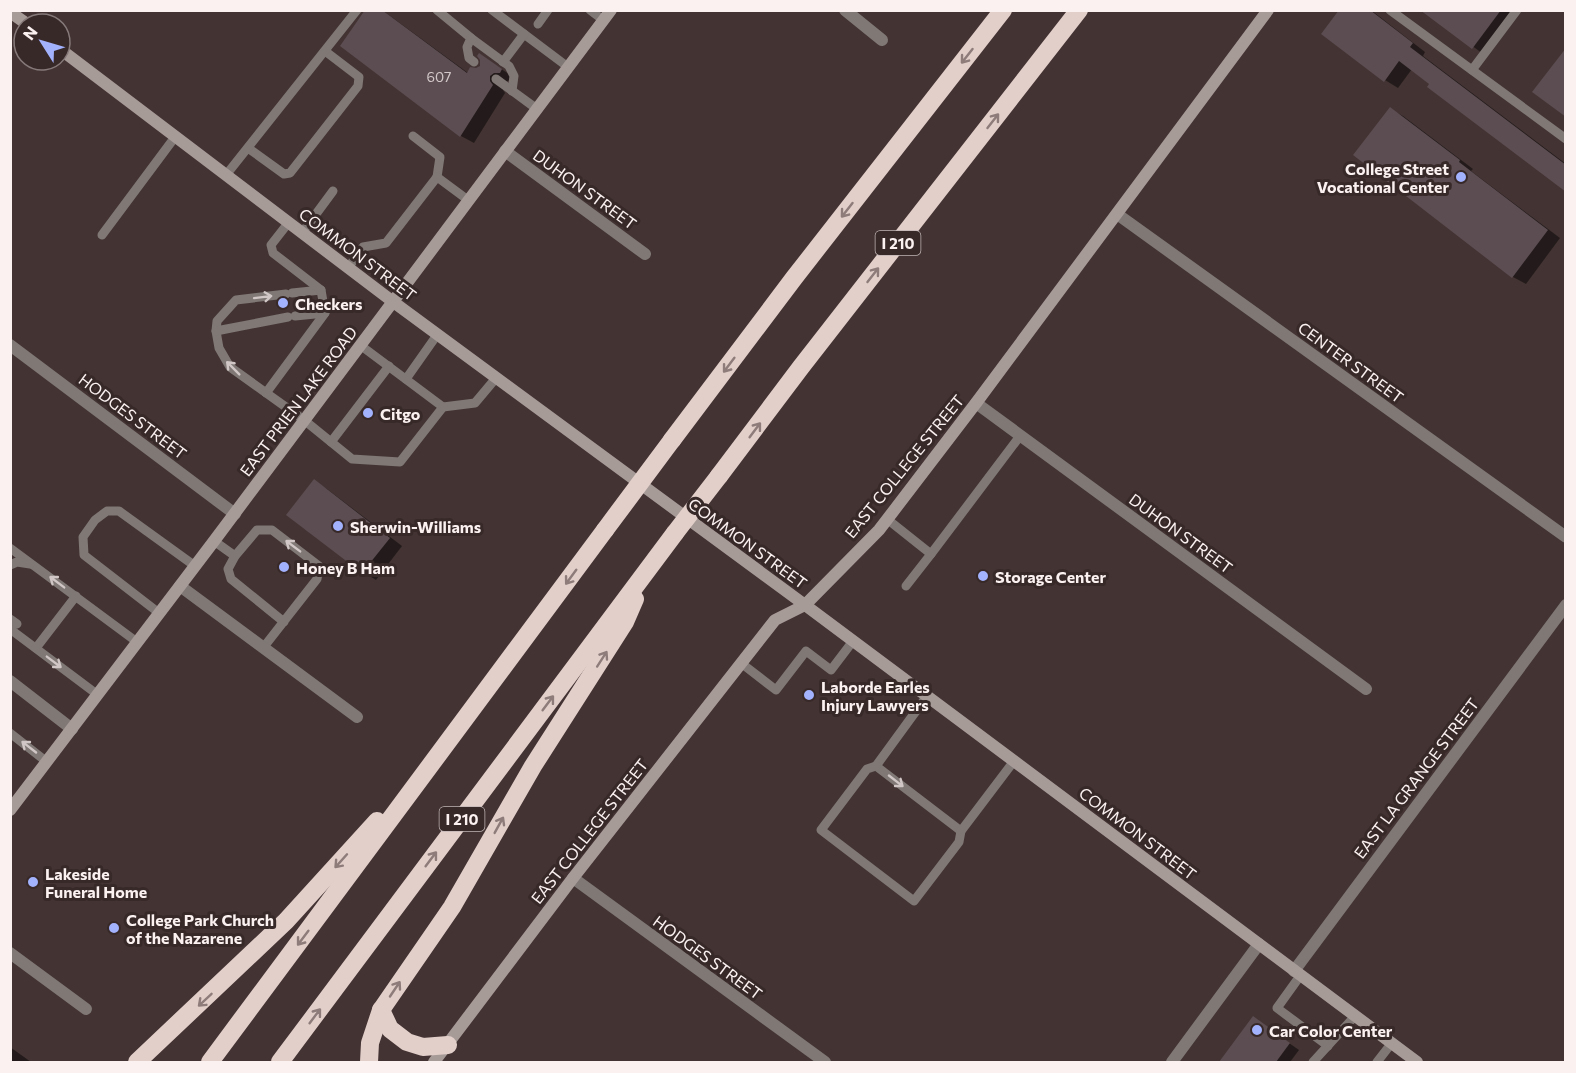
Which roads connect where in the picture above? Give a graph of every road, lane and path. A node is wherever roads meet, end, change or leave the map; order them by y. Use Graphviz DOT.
graph roads {
  1 [pos="357,10"];
  2 [pos="437,10"];
  3 [pos="492,10"];
  4 [pos="548,10"];
  5 [pos="590,10"];
  6 [pos="845,10"];
  7 [pos="1003,10"];
  8 [pos="1079,10"];
  9 [pos="1268,10"];
  10 [pos="1390,10"];
  11 [pos="1517,10"];
  12 [pos="607,15"];
  13 [pos="538,24"];
  14 [pos="524,34"];
  15 [pos="471,38"];
  16 [pos="882,40"];
  17 [pos="325,51"];
  18 [pos="72,58"];
  19 [pos="474,62"];
  20 [pos="503,62"];
  21 [pos="568,67"];
  22 [pos="1472,70"];
  23 [pos="496,79"];
  24 [pos="512,91"];
  25 [pos="537,109"];
  26 [pos="412,136"];
  27 [pos="175,137"];
  28 [pos="1566,139"];
  29 [pos="248,148"];
  30 [pos="505,151"];
  31 [pos="226,175"];
  32 [pos="437,177"];
  33 [pos="333,191"];
  34 [pos="468,200"];
  35 [pos="1117,214"];
  36 [pos="289,222"];
  37 [pos="302,233"];
  38 [pos="102,235"];
  39 [pos="645,254"];
  40 [pos="348,268"];
  41 [pos="321,290"];
  42 [pos="392,302"];
  43 [pos="325,313"];
  44 [pos="216,331"];
  45 [pos="437,335"];
  46 [pos="10,345"];
  47 [pos="360,345"];
  48 [pos="389,366"];
  49 [pos="406,378"];
  50 [pos="496,378"];
  51 [pos="266,393"];
  52 [pos="976,403"];
  53 [pos="443,407"];
  54 [pos="304,420"];
  55 [pos="1020,436"];
  56 [pos="331,442"];
  57 [pos="235,514"];
  58 [pos="887,519"];
  59 [pos="1566,537"];
  60 [pos="214,541"];
  61 [pos="10,548"];
  62 [pos="931,554"];
  63 [pos="235,556"];
  64 [pos="33,564"];
  65 [pos="10,565"];
  66 [pos="195,566"];
  67 [pos="648,570"];
  68 [pos="180,586"];
  69 [pos="906,586"];
  70 [pos="76,596"];
  71 [pos="805,605"];
  72 [pos="1566,605"];
  73 [pos="159,613"];
  74 [pos="284,622"];
  75 [pos="16,626"];
  76 [pos="853,641"];
  77 [pos="138,642"];
  78 [pos="35,648"];
  79 [pos="263,648"];
  80 [pos="741,663"];
  81 [pos="10,681"];
  82 [pos="1366,689"];
  83 [pos="98,694"];
  84 [pos="927,696"];
  85 [pos="357,717"];
  86 [pos="72,729"];
  87 [pos="10,733"];
  88 [pos="451,740"];
  89 [pos="1014,761"];
  90 [pos="47,762"];
  91 [pos="876,765"];
  92 [pos="12,806"];
  93 [pos="961,831"];
  94 [pos="573,878"];
  95 [pos="1259,944"];
  96 [pos="10,953"];
  97 [pos="1297,973"];
  98 [pos="86,1009"];
  99 [pos="381,1010"];
  100 [pos="1355,1016"];
  101 [pos="1392,1044"];
  102 [pos="448,1045"];
  103 [pos="1328,1046"];
  104 [pos="137,1062"];
  105 [pos="210,1062"];
  106 [pos="280,1062"];
  107 [pos="369,1062"];
  108 [pos="434,1062"];
  109 [pos="825,1062"];
  110 [pos="1172,1062"];
  111 [pos="1313,1062"];
  112 [pos="1377,1062"];
  113 [pos="1417,1062"];
  1 -- 17 [label="lane"];
  2 -- 15 [label="lane"];
  3 -- 14 [label="lane"];
  4 -- 13 [label="lane"];
  5 -- 12 [label="lane"];
  6 -- 16 [label="street"];
  7 -- 88 [label="highway, one-way, bridge"];
  67 -- 8 [label="highway, I 210, one-way, bridge"];
  9 -- 35 [label="street, EAST COLLEGE STREET"];
  10 -- 22 [label="lane"];
  11 -- 22 [label="lane"];
  12 -- 21 [label="street, EAST PRIEN LAKE ROAD"];
  14 -- 20 [label="lane"];
  14 -- 21 [label="lane"];
  15 -- 19 [label="lane"];
  15 -- 20 [label="lane"];
  17 -- 29 [label="lane"];
  17 -- 29 [label="lane"];
  18 -- 27 [label="street, COMMON STREET"];
  20 -- 24 [label="lane"];
  21 -- 25 [label="street, EAST PRIEN LAKE ROAD"];
  22 -- 28 [label="lane"];
  23 -- 24 [label="lane"];
  24 -- 25 [label="lane"];
  25 -- 30 [label="street, EAST PRIEN LAKE ROAD"];
  26 -- 32 [label="lane"];
  27 -- 31 [label="street, COMMON STREET"];
  27 -- 38 [label="lane"];
  29 -- 31 [label="lane"];
  30 -- 34 [label="street, EAST PRIEN LAKE ROAD"];
  30 -- 39 [label="street, DUHON STREET"];
  31 -- 36 [label="street, COMMON STREET"];
  32 -- 34 [label="lane"];
  32 -- 40 [label="lane"];
  33 -- 37 [label="lane"];
  34 -- 42 [label="street, EAST PRIEN LAKE ROAD"];
  35 -- 52 [label="street, EAST COLLEGE STREET"];
  35 -- 59 [label="street, CENTER STREET"];
  36 -- 37 [label="street, COMMON STREET"];
  36 -- 41 [label="lane"];
  37 -- 40 [label="street, COMMON STREET"];
  40 -- 42 [label="street, COMMON STREET"];
  41 -- 43 [label="lane"];
  44 -- 41 [label="lane, one-way"];
  42 -- 45 [label="street, COMMON STREET"];
  42 -- 47 [label="street, EAST PRIEN LAKE ROAD"];
  43 -- 44 [label="lane"];
  43 -- 51 [label="lane"];
  51 -- 44 [label="lane, one-way"];
  45 -- 49 [label="lane"];
  45 -- 50 [label="street, COMMON STREET"];
  46 -- 57 [label="street, HODGES STREET"];
  47 -- 48 [label="lane"];
  47 -- 54 [label="street, EAST PRIEN LAKE ROAD"];
  48 -- 49 [label="lane"];
  48 -- 56 [label="lane"];
  49 -- 53 [label="lane"];
  50 -- 53 [label="lane"];
  50 -- 71 [label="street, COMMON STREET"];
  51 -- 54 [label="lane"];
  52 -- 55 [label="street, DUHON STREET"];
  52 -- 58 [label="street, EAST COLLEGE STREET"];
  53 -- 56 [label="lane"];
  54 -- 56 [label="lane"];
  54 -- 57 [label="street, EAST PRIEN LAKE ROAD"];
  55 -- 62 [label="lane"];
  55 -- 82 [label="street, DUHON STREET"];
  57 -- 60 [label="street, EAST PRIEN LAKE ROAD"];
  58 -- 62 [label="lane"];
  58 -- 71 [label="street, EAST COLLEGE STREET"];
  60 -- 63 [label="lane"];
  60 -- 66 [label="street, EAST PRIEN LAKE ROAD"];
  61 -- 64 [label="lane"];
  62 -- 69 [label="lane"];
  63 -- 74 [label="lane"];
  74 -- 63 [label="lane, one-way"];
  64 -- 65 [label="lane"];
  70 -- 64 [label="lane, one-way"];
  66 -- 68 [label="street, EAST PRIEN LAKE ROAD"];
  66 -- 73 [label="lane"];
  99 -- 67 [label="highway, one-way"];
  106 -- 67 [label="highway, I 210, one-way"];
  68 -- 73 [label="street, EAST PRIEN LAKE ROAD"];
  68 -- 79 [label="street"];
  70 -- 77 [label="lane"];
  70 -- 78 [label="lane"];
  71 -- 76 [label="street, COMMON STREET"];
  71 -- 80 [label="street, EAST COLLEGE STREET"];
  72 -- 97 [label="street, EAST LA GRANGE STREET"];
  73 -- 77 [label="street, EAST PRIEN LAKE ROAD"];
  74 -- 79 [label="lane"];
  75 -- 78 [label="lane"];
  76 -- 80 [label="lane"];
  76 -- 84 [label="street, COMMON STREET"];
  77 -- 83 [label="street, EAST PRIEN LAKE ROAD"];
  78 -- 83 [label="lane, one-way"];
  79 -- 85 [label="street"];
  80 -- 94 [label="street, EAST COLLEGE STREET"];
  81 -- 86 [label="street"];
  83 -- 86 [label="street, EAST PRIEN LAKE ROAD"];
  84 -- 89 [label="street, COMMON STREET"];
  84 -- 91 [label="lane"];
  86 -- 90 [label="street, EAST PRIEN LAKE ROAD"];
  90 -- 87 [label="lane, one-way"];
  88 -- 104 [label="highway, one-way"];
  88 -- 105 [label="highway, one-way"];
  89 -- 93 [label="lane"];
  89 -- 95 [label="street, COMMON STREET"];
  90 -- 92 [label="street, EAST PRIEN LAKE ROAD"];
  91 -- 93 [label="lane, one-way"];
  91 -- 93 [label="lane"];
  94 -- 102 [label="street, EAST COLLEGE STREET"];
  94 -- 109 [label="street, HODGES STREET"];
  95 -- 97 [label="street, COMMON STREET"];
  95 -- 110 [label="street"];
  96 -- 98 [label="street"];
  97 -- 100 [label="street, COMMON STREET"];
  97 -- 103 [label="lane"];
  99 -- 102 [label="highway"];
  99 -- 107 [label="highway"];
  100 -- 101 [label="street, COMMON STREET"];
  100 -- 103 [label="lane"];
  101 -- 112 [label="lane"];
  101 -- 113 [label="street, COMMON STREET"];
  102 -- 108 [label="street, EAST COLLEGE STREET"];
  103 -- 111 [label="lane"];
}
